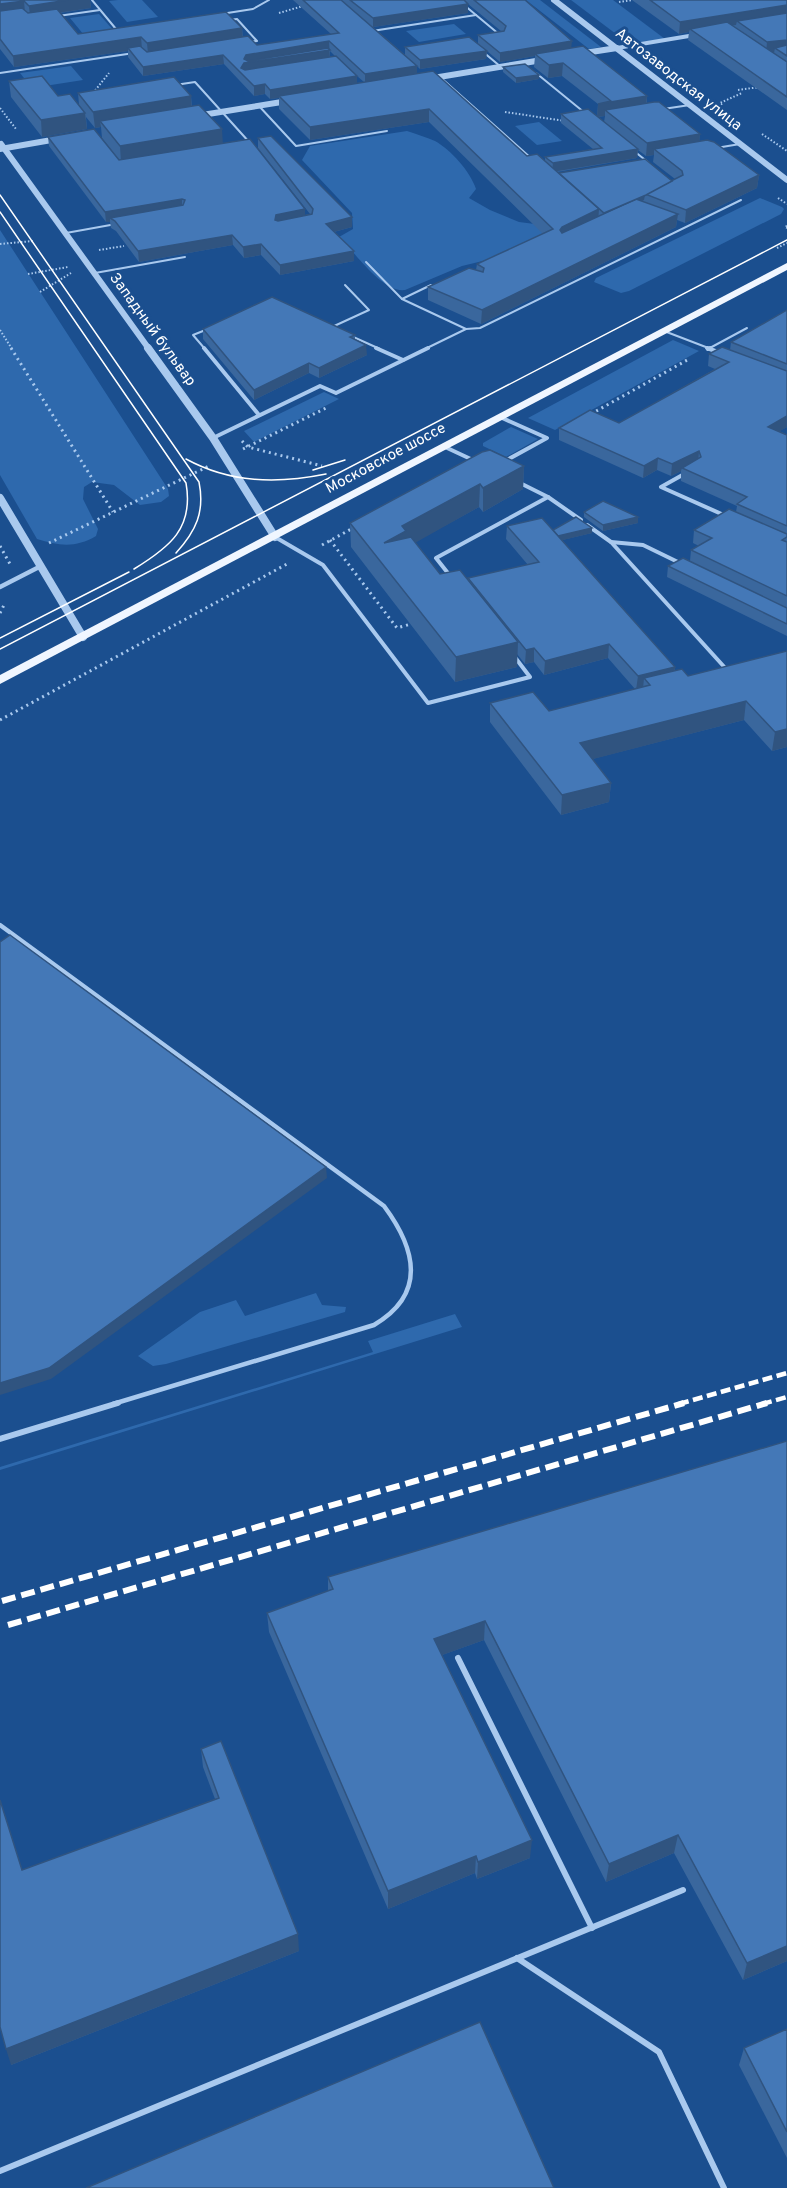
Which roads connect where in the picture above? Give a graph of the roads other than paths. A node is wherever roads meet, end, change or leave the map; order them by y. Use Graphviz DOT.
graph roads {
  1 [pos="92,0"];
  2 [pos="269,0"];
  3 [pos="458,0"];
  4 [pos="554,0"];
  5 [pos="100,10"];
  6 [pos="218,14"];
  7 [pos="477,15"];
  8 [pos="56,17"];
  9 [pos="225,21"];
  10 [pos="365,25"];
  11 [pos="127,27"];
  12 [pos="372,31"];
  13 [pos="704,34"];
  14 [pos="378,37"];
  15 [pos="492,38"];
  16 [pos="246,43"];
  17 [pos="617,48"];
  18 [pos="479,49"];
  19 [pos="142,52"];
  20 [pos="572,56"];
  21 [pos="560,57"];
  22 [pos="524,63"];
  23 [pos="501,67"];
  24 [pos="0,73"];
  25 [pos="440,77"];
  26 [pos="416,80"];
  27 [pos="172,85"];
  28 [pos="302,99"];
  29 [pos="690,105"];
  30 [pos="259,106"];
  31 [pos="659,110"];
  32 [pos="222,112"];
  33 [pos="187,118"];
  34 [pos="596,121"];
  35 [pos="387,131"];
  36 [pos="72,137"];
  37 [pos="740,144"];
  38 [pos="1,146"];
  39 [pos="240,146"];
  40 [pos="629,147"];
  41 [pos="711,149"];
  42 [pos="656,158"];
  43 [pos="645,160"];
  44 [pos="535,162"];
  45 [pos="633,162"];
  46 [pos="654,167"];
  47 [pos="787,179"];
  48 [pos="741,200"];
  49 [pos="119,223"];
  50 [pos="677,224"];
  51 [pos="685,227"];
  52 [pos="66,233"];
  53 [pos="185,257"];
  54 [pos="366,262"];
  55 [pos="787,266"];
  56 [pos="95,273"];
  57 [pos="439,282"];
  58 [pos="345,285"];
  59 [pos="402,299"];
  60 [pos="322,322"];
  61 [pos="213,326"];
  62 [pos="332,327"];
  63 [pos="747,328"];
  64 [pos="466,329"];
  65 [pos="664,331"];
  66 [pos="708,349"];
  67 [pos="720,353"];
  68 [pos="403,360"];
  69 [pos="260,415"];
  70 [pos="500,417"];
  71 [pos="213,438"];
  72 [pos="445,447"];
  73 [pos="503,462"];
  74 [pos="482,465"];
  75 [pos="688,472"];
  76 [pos="510,478"];
  77 [pos="548,497"];
  78 [pos="0,498"];
  79 [pos="735,520"];
  80 [pos="275,537"];
  81 [pos="611,542"];
  82 [pos="684,565"];
  83 [pos="41,567"];
  84 [pos="458,585"];
  85 [pos="0,587"];
  86 [pos="83,637"];
  87 [pos="508,649"];
  88 [pos="717,675"];
  89 [pos="0,681"];
  90 [pos="0,926"];
  91 [pos="0,1439"];
  92 [pos="458,1658"];
  93 [pos="683,1890"];
  94 [pos="592,1928"];
  95 [pos="516,1958"];
  96 [pos="1,2168"];
  97 [pos="724,2188"];
  1 -- 5 [label="lane"];
  2 -- 6 [label="lane"];
  3 -- 7 [label="lane"];
  4 -- 17 [label="street, Автозаводская улица"];
  5 -- 8 [label="lane"];
  5 -- 11 [label="lane"];
  7 -- 12 [label="lane"];
  7 -- 15 [label="lane"];
  9 -- 16 [label="lane"];
  10 -- 12 [label="lane"];
  12 -- 14 [label="lane"];
  13 -- 17 [label="street"];
  17 -- 20 [label="street"];
  17 -- 29 [label="street, Автозаводская улица"];
  18 -- 23 [label="lane"];
  19 -- 24 [label="lane"];
  21 -- 22 [label="street"];
  22 -- 23 [label="street"];
  22 -- 34 [label="lane"];
  23 -- 25 [label="street"];
  25 -- 26 [label="street"];
  25 -- 44 [label="lane"];
  27 -- 32 [label="lane"];
  28 -- 30 [label="street"];
  29 -- 31 [label="lane"];
  29 -- 37 [label="street, Автозаводская улица"];
  30 -- 32 [label="street"];
  30 -- 35 [label="lane"];
  32 -- 33 [label="street"];
  32 -- 39 [label="lane"];
  36 -- 38 [label="street"];
  37 -- 41 [label="lane"];
  37 -- 47 [label="street, Автозаводская улица"];
  38 -- 52 [label="street, Западный бульвар"];
  40 -- 43 [label="lane"];
  42 -- 43 [label="lane"];
  43 -- 45 [label="lane"];
  43 -- 46 [label="lane"];
  48 -- 51 [label="lane"];
  49 -- 52 [label="lane"];
  50 -- 51 [label="lane"];
  51 -- 64 [label="lane"];
  52 -- 56 [label="street, Западный бульвар"];
  53 -- 56 [label="lane"];
  54 -- 59 [label="lane"];
  55 -- 65 [label="main road, Московское шоссе"];
  56 -- 71 [label="street, Западный бульвар"];
  57 -- 59 [label="lane"];
  58 -- 62 [label="lane"];
  59 -- 64 [label="lane"];
  60 -- 62 [label="lane"];
  61 -- 69 [label="lane"];
  62 -- 68 [label="lane"];
  63 -- 66 [label="lane"];
  64 -- 68 [label="lane"];
  65 -- 66 [label="lane"];
  65 -- 70 [label="main road, Московское шоссе"];
  66 -- 67 [label="lane"];
  68 -- 69 [label="lane"];
  69 -- 71 [label="lane"];
  70 -- 72 [label="main road, Московское шоссе"];
  70 -- 73 [label="lane"];
  71 -- 80 [label="street, Западный бульвар"];
  72 -- 74 [label="lane"];
  72 -- 80 [label="main road, Московское шоссе"];
  75 -- 79 [label="lane"];
  76 -- 77 [label="lane"];
  77 -- 81 [label="lane"];
  77 -- 84 [label="lane"];
  78 -- 83 [label="street"];
  80 -- 86 [label="main road, Московское шоссе"];
  80 -- 87 [label="lane"];
  81 -- 82 [label="lane"];
  81 -- 88 [label="lane"];
  83 -- 85 [label="street"];
  83 -- 86 [label="street"];
  86 -- 89 [label="main road, Московское шоссе"];
  90 -- 91 [label="lane"];
  92 -- 94 [label="lane"];
  93 -- 94 [label="lane"];
  94 -- 95 [label="lane"];
  95 -- 96 [label="lane"];
  95 -- 97 [label="lane"];
}
